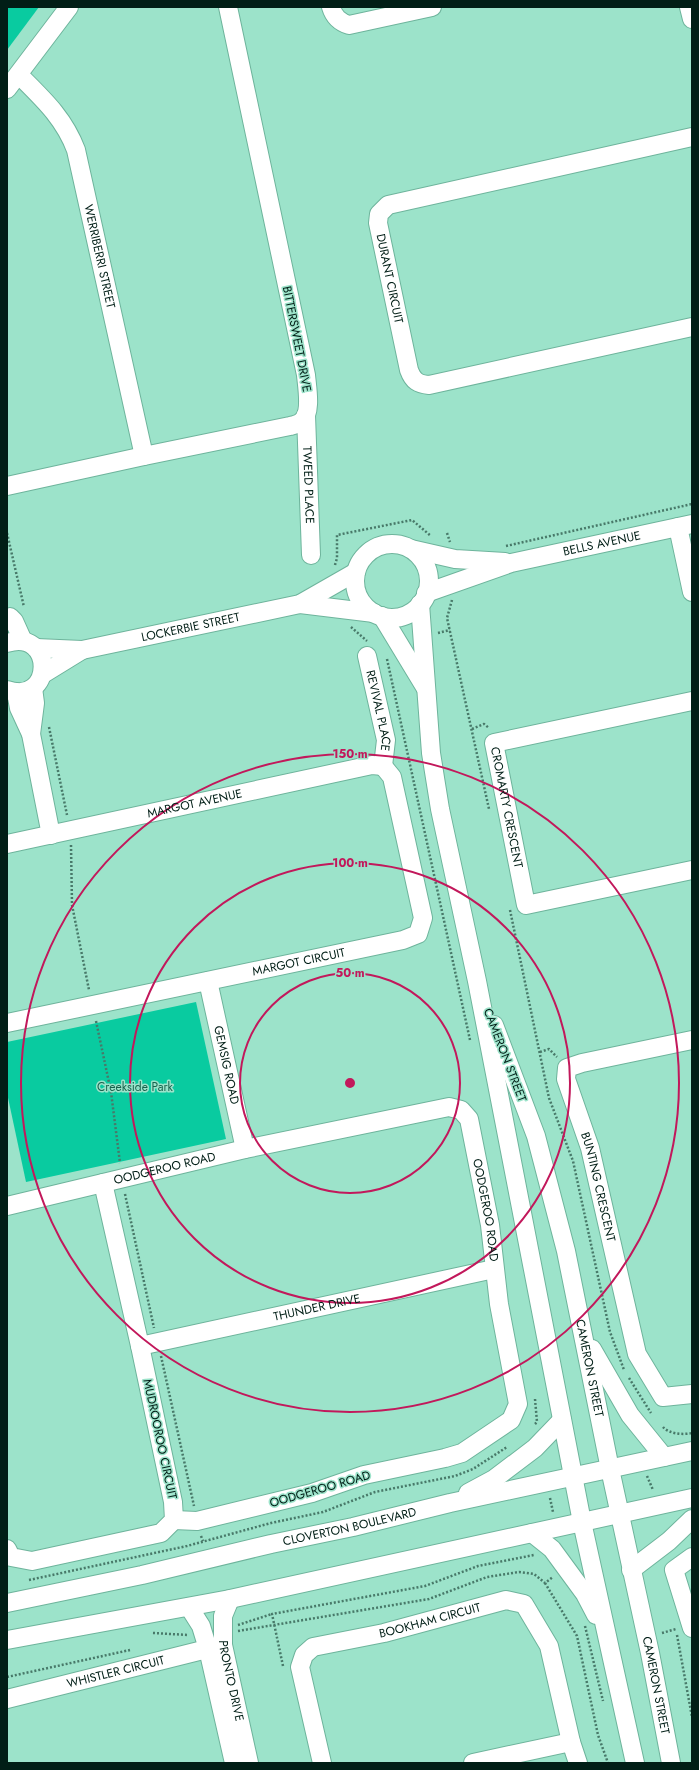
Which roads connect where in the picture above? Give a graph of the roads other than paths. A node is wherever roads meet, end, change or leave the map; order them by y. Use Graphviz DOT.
graph roads {
  1 [pos="69,7"];
  2 [pos="228,7"];
  3 [pos="331,7"];
  4 [pos="432,7"];
  5 [pos="689,7"];
  6 [pos="692,19"];
  7 [pos="19,75"];
  8 [pos="7,89"];
  9 [pos="692,136"];
  10 [pos="692,327"];
  11 [pos="306,415"];
  12 [pos="144,456"];
  13 [pos="7,486"];
  14 [pos="685,526"];
  15 [pos="411,549"];
  16 [pos="311,555"];
  17 [pos="512,563"];
  18 [pos="356,572"];
  19 [pos="692,592"];
  20 [pos="423,599"];
  21 [pos="300,604"];
  22 [pos="378,614"];
  23 [pos="12,616"];
  24 [pos="22,644"];
  25 [pos="82,650"];
  26 [pos="373,651"];
  27 [pos="25,686"];
  28 [pos="427,691"];
  29 [pos="692,701"];
  30 [pos="383,766"];
  31 [pos="51,835"];
  32 [pos="7,844"];
  33 [pos="692,870"];
  34 [pos="477,981"];
  35 [pos="208,982"];
  36 [pos="7,1023"];
  37 [pos="692,1040"];
  38 [pos="245,1149"];
  39 [pos="102,1183"];
  40 [pos="7,1206"];
  41 [pos="494,1269"];
  42 [pos="582,1328"];
  43 [pos="140,1346"];
  44 [pos="692,1394"];
  45 [pos="562,1420"];
  46 [pos="692,1451"];
  47 [pos="664,1457"];
  48 [pos="610,1469"];
  49 [pos="573,1476"];
  50 [pos="692,1498"];
  51 [pos="450,1503"];
  52 [pos="619,1514"];
  53 [pos="692,1519"];
  54 [pos="174,1520"];
  55 [pos="582,1522"];
  56 [pos="532,1533"];
  57 [pos="8,1555"];
  58 [pos="692,1557"];
  59 [pos="631,1570"];
  60 [pos="230,1599"];
  61 [pos="7,1603"];
  62 [pos="189,1607"];
  63 [pos="684,1629"];
  64 [pos="608,1639"];
  65 [pos="7,1640"];
  66 [pos="218,1642"];
  67 [pos="7,1699"];
  68 [pos="571,1742"];
  69 [pos="234,1763"];
  70 [pos="248,1763"];
  71 [pos="322,1763"];
  72 [pos="473,1763"];
  73 [pos="578,1763"];
  74 [pos="635,1763"];
  75 [pos="671,1763"];
  1 -- 7 [label="street"];
  2 -- 11 [label="street, BITTERSWEET DRIVE"];
  3 -- 4 [label="street"];
  5 -- 6 [label="street"];
  7 -- 8 [label="street"];
  7 -- 12 [label="street, WERRIBERRI STREET"];
  9 -- 10 [label="street, DURANT CIRCUIT"];
  11 -- 12 [label="street"];
  11 -- 16 [label="street, TWEED PLACE"];
  12 -- 13 [label="street"];
  14 -- 17 [label="street, BELLS AVENUE"];
  14 -- 19 [label="street"];
  15 -- 17 [label="street"];
  15 -- 18 [label="street"];
  15 -- 20 [label="street"];
  17 -- 20 [label="street"];
  18 -- 21 [label="street"];
  18 -- 22 [label="street"];
  20 -- 22 [label="street"];
  20 -- 28 [label="street, CAMERON STREET"];
  21 -- 22 [label="street"];
  21 -- 25 [label="street, LOCKERBIE STREET"];
  22 -- 28 [label="street"];
  23 -- 24 [label="street"];
  24 -- 25 [label="street"];
  24 -- 27 [label="street"];
  25 -- 27 [label="street"];
  26 -- 30 [label="street, REVIVAL PLACE"];
  27 -- 31 [label="street"];
  28 -- 34 [label="street, CAMERON STREET"];
  29 -- 33 [label="street, CROMARTY CRESCENT"];
  30 -- 31 [label="street, MARGOT AVENUE"];
  30 -- 35 [label="street, MARGOT CIRCUIT"];
  31 -- 32 [label="street, MARGOT AVENUE"];
  34 -- 42 [label="street, CAMERON STREET"];
  34 -- 45 [label="street, CAMERON STREET"];
  35 -- 36 [label="street, MARGOT CIRCUIT"];
  35 -- 38 [label="street, GEMSIG ROAD"];
  37 -- 44 [label="street, BUNTING CRESCENT"];
  38 -- 39 [label="street, OODGEROO ROAD"];
  38 -- 41 [label="street, OODGEROO ROAD"];
  39 -- 40 [label="street, OODGEROO ROAD"];
  39 -- 43 [label="street, MUDROOROO CIRCUIT"];
  41 -- 43 [label="street, THUNDER DRIVE"];
  41 -- 54 [label="street, OODGEROO ROAD"];
  42 -- 47 [label="street"];
  42 -- 48 [label="street, CAMERON STREET"];
  43 -- 54 [label="street, MUDROOROO CIRCUIT"];
  45 -- 49 [label="street, CAMERON STREET"];
  45 -- 51 [label="street"];
  46 -- 47 [label="street, CLOVERTON BOULEVARD"];
  47 -- 48 [label="street, CLOVERTON BOULEVARD"];
  48 -- 49 [label="street, CLOVERTON BOULEVARD"];
  48 -- 52 [label="street, CAMERON STREET"];
  49 -- 51 [label="street, CLOVERTON BOULEVARD"];
  49 -- 55 [label="street, CAMERON STREET"];
  50 -- 52 [label="street"];
  51 -- 61 [label="street, CLOVERTON BOULEVARD"];
  52 -- 55 [label="street"];
  52 -- 59 [label="street, CAMERON STREET"];
  53 -- 59 [label="street"];
  54 -- 57 [label="street"];
  55 -- 56 [label="street"];
  55 -- 64 [label="street, CAMERON STREET"];
  56 -- 60 [label="street"];
  56 -- 64 [label="street"];
  58 -- 63 [label="street"];
  59 -- 75 [label="street, CAMERON STREET"];
  60 -- 62 [label="street"];
  60 -- 66 [label="street, PRONTO DRIVE"];
  62 -- 65 [label="street"];
  62 -- 66 [label="street, PRONTO DRIVE"];
  64 -- 74 [label="street, CAMERON STREET"];
  66 -- 67 [label="street, WHISTLER CIRCUIT"];
  66 -- 69 [label="street"];
  66 -- 70 [label="street, PRONTO DRIVE"];
  68 -- 71 [label="street, BOOKHAM CIRCUIT"];
  68 -- 72 [label="street"];
  68 -- 73 [label="street, BOOKHAM CIRCUIT"];
}
